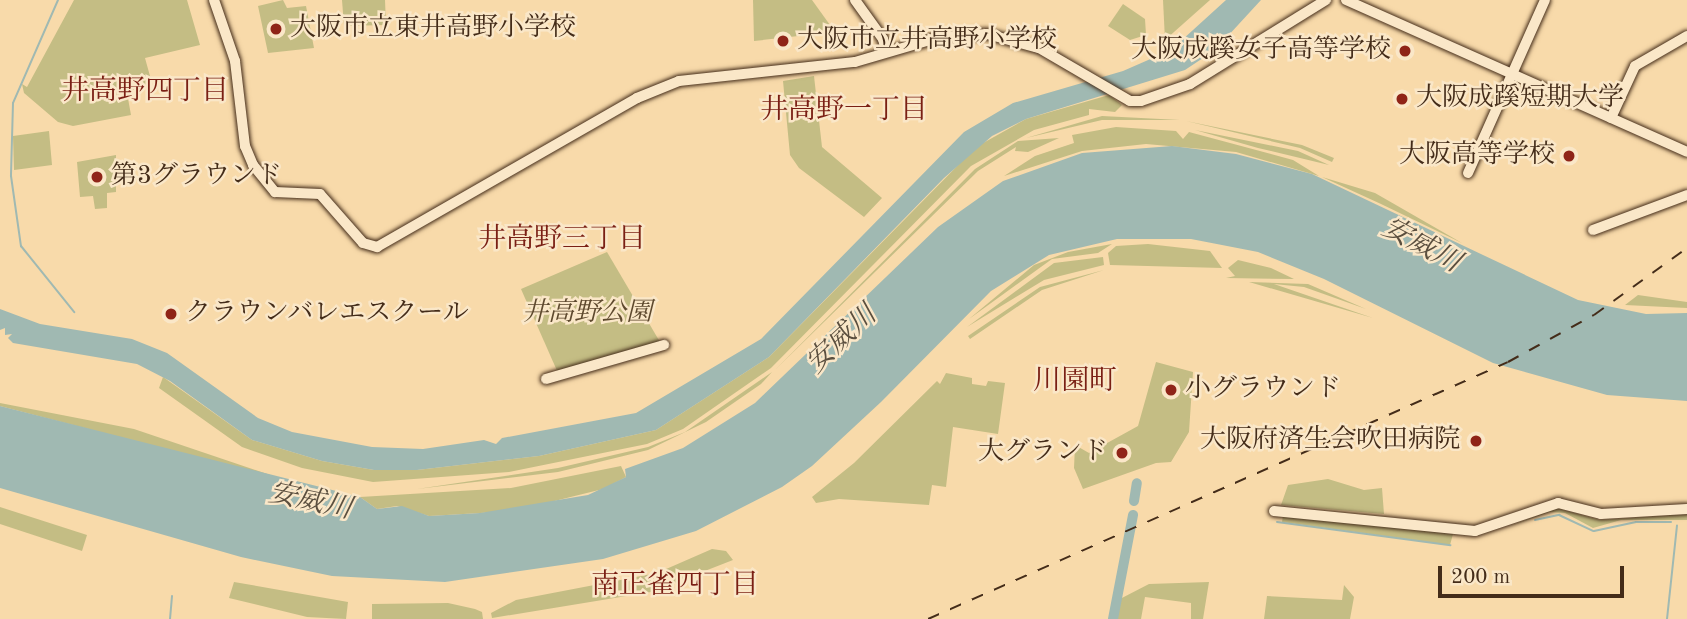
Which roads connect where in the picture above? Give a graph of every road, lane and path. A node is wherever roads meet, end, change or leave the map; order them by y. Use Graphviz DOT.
graph roads {
  1 [pos="214,0"];
  2 [pos="855,0"];
  3 [pos="1326,0"];
  4 [pos="1346,0"];
  5 [pos="1545,0"];
  6 [pos="1687,36"];
  7 [pos="886,51"];
  8 [pos="1512,74"];
  9 [pos="1611,118"];
  10 [pos="1687,152"];
  11 [pos="1468,173"];
  12 [pos="1687,195"];
  13 [pos="1593,230"];
  14 [pos="664,345"];
  15 [pos="545,379"];
  16 [pos="1687,509"];
  17 [pos="1274,510"];
  1 -- 7 [label="street"];
  2 -- 7 [label="street"];
  3 -- 7 [label="street"];
  4 -- 8 [label="street"];
  5 -- 8 [label="street"];
  6 -- 9 [label="street"];
  8 -- 9 [label="street"];
  8 -- 11 [label="street"];
  9 -- 10 [label="street"];
  12 -- 13 [label="street"];
  14 -- 15 [label="street"];
  16 -- 17 [label="street"];
}
